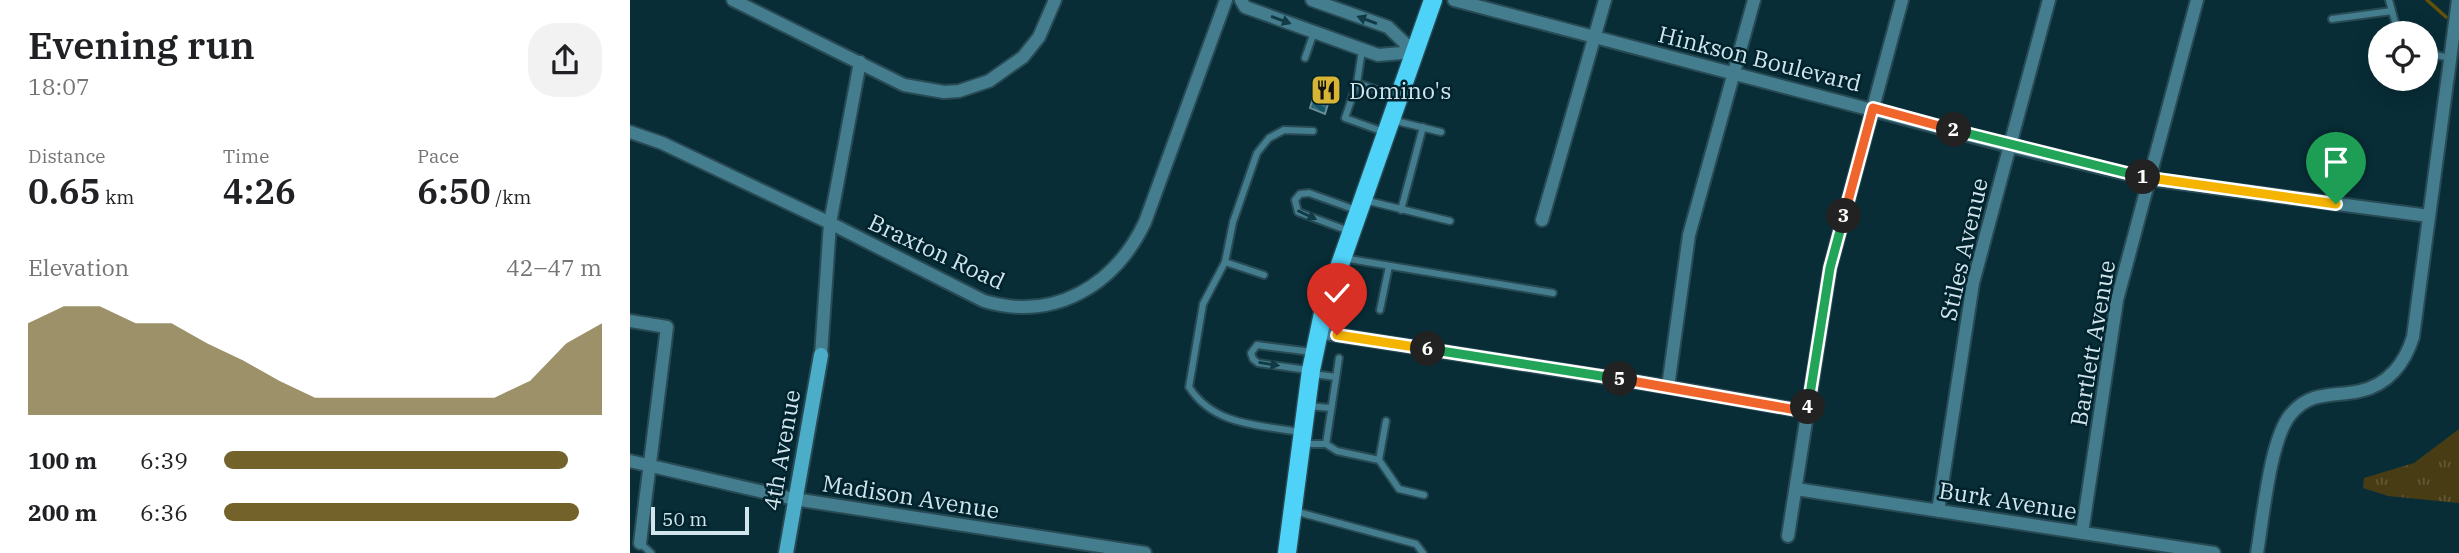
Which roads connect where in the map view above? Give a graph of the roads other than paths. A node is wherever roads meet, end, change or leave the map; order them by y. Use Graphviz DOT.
graph roads {
  1 [pos="733,0"];
  2 [pos="1055,0"];
  3 [pos="1226,0"];
  4 [pos="1241,0"];
  5 [pos="1312,0"];
  6 [pos="1433,0"];
  7 [pos="1454,0"];
  8 [pos="1605,0"];
  9 [pos="1754,0"];
  10 [pos="1902,0"];
  11 [pos="2049,0"];
  12 [pos="2197,0"];
  13 [pos="2389,0"];
  14 [pos="2458,0"];
  15 [pos="2392,11"];
  16 [pos="2332,19"];
  17 [pos="2395,21"];
  18 [pos="1314,32"];
  19 [pos="1594,37"];
  20 [pos="1363,49"];
  21 [pos="1414,52"];
  22 [pos="2438,55"];
  23 [pos="1305,58"];
  24 [pos="2450,58"];
  25 [pos="860,62"];
  26 [pos="1734,73"];
  27 [pos="1357,83"];
  28 [pos="1398,97"];
  29 [pos="1873,108"];
  30 [pos="1388,126"];
  31 [pos="1423,127"];
  32 [pos="1313,131"];
  33 [pos="630,132"];
  34 [pos="1441,132"];
  35 [pos="2009,146"];
  36 [pos="2150,179"];
  37 [pos="1360,205"];
  38 [pos="1401,209"];
  39 [pos="2430,216"];
  40 [pos="1542,220"];
  41 [pos="1450,222"];
  42 [pos="830,223"];
  43 [pos="1351,232"];
  44 [pos="1341,258"];
  45 [pos="1225,262"];
  46 [pos="1389,266"];
  47 [pos="1264,275"];
  48 [pos="1553,293"];
  49 [pos="1380,310"];
  50 [pos="630,321"];
  51 [pos="1318,332"];
  52 [pos="821,355"];
  53 [pos="1339,358"];
  54 [pos="1312,365"];
  55 [pos="1336,377"];
  56 [pos="1668,387"];
  57 [pos="1306,406"];
  58 [pos="1331,408"];
  59 [pos="1808,412"];
  60 [pos="1386,421"];
  61 [pos="1302,442"];
  62 [pos="1326,444"];
  63 [pos="1379,460"];
  64 [pos="630,461"];
  65 [pos="650,465"];
  66 [pos="1796,489"];
  67 [pos="1424,495"];
  68 [pos="794,499"];
  69 [pos="1292,510"];
  70 [pos="1938,510"];
  71 [pos="2082,533"];
  72 [pos="1788,536"];
  73 [pos="1051,540"];
  74 [pos="640,543"];
  75 [pos="2181,550"];
  76 [pos="651,553"];
  77 [pos="786,553"];
  78 [pos="1048,553"];
  79 [pos="1145,553"];
  80 [pos="1287,553"];
  81 [pos="1423,553"];
  82 [pos="2214,553"];
  83 [pos="2257,553"];
  1 -- 25 [label="street"];
  2 -- 25 [label="street"];
  3 -- 42 [label="street, Braxton Road"];
  4 -- 18 [label="street, one-way"];
  21 -- 5 [label="street, one-way"];
  6 -- 21 [label="main road"];
  7 -- 19 [label="street, Hinkson Boulevard"];
  8 -- 19 [label="street"];
  9 -- 26 [label="street"];
  10 -- 29 [label="street"];
  11 -- 35 [label="street, Stiles Avenue"];
  12 -- 36 [label="street, Bartlett Avenue"];
  13 -- 15 [label="lane"];
  14 -- 24 [label="street"];
  15 -- 16 [label="lane"];
  15 -- 17 [label="lane"];
  18 -- 20 [label="street"];
  18 -- 23 [label="lane"];
  19 -- 26 [label="street, Hinkson Boulevard"];
  19 -- 40 [label="street"];
  20 -- 21 [label="street"];
  20 -- 27 [label="lane"];
  21 -- 28 [label="main road"];
  22 -- 24 [label="lane"];
  24 -- 39 [label="street"];
  25 -- 42 [label="street"];
  26 -- 29 [label="street, Hinkson Boulevard"];
  26 -- 56 [label="street"];
  27 -- 28 [label="lane"];
  27 -- 30 [label="lane"];
  28 -- 30 [label="main road"];
  29 -- 35 [label="street, Hinkson Boulevard"];
  29 -- 59 [label="street"];
  30 -- 31 [label="lane"];
  30 -- 37 [label="main road"];
  31 -- 34 [label="lane"];
  31 -- 38 [label="lane"];
  32 -- 45 [label="lane"];
  33 -- 42 [label="street, Braxton Road"];
  35 -- 36 [label="street, Hinkson Boulevard"];
  35 -- 70 [label="street, Stiles Avenue"];
  36 -- 39 [label="street, Hinkson Boulevard"];
  36 -- 71 [label="street, Bartlett Avenue"];
  37 -- 38 [label="lane"];
  37 -- 43 [label="main road"];
  37 -- 43 [label="lane, one-way"];
  38 -- 41 [label="lane"];
  39 -- 83 [label="street"];
  42 -- 52 [label="street"];
  43 -- 44 [label="main road"];
  44 -- 46 [label="lane"];
  44 -- 51 [label="main road"];
  45 -- 47 [label="lane"];
  45 -- 61 [label="lane"];
  46 -- 48 [label="lane"];
  46 -- 49 [label="lane"];
  50 -- 65 [label="street"];
  51 -- 54 [label="main road"];
  51 -- 56 [label="street"];
  52 -- 68 [label="street, 4th Avenue"];
  53 -- 55 [label="lane"];
  54 -- 54 [label="lane, one-way"];
  54 -- 55 [label="lane"];
  54 -- 57 [label="main road"];
  55 -- 58 [label="lane"];
  56 -- 59 [label="street"];
  57 -- 58 [label="lane"];
  57 -- 61 [label="main road"];
  58 -- 62 [label="lane"];
  59 -- 66 [label="street"];
  60 -- 63 [label="lane"];
  61 -- 62 [label="lane"];
  61 -- 69 [label="main road"];
  62 -- 63 [label="lane"];
  63 -- 67 [label="lane"];
  64 -- 65 [label="street, Madison Avenue"];
  65 -- 68 [label="street, Madison Avenue"];
  65 -- 74 [label="street"];
  66 -- 70 [label="street, Burk Avenue"];
  66 -- 72 [label="street"];
  68 -- 73 [label="street, Madison Avenue"];
  68 -- 77 [label="street, 4th Avenue"];
  69 -- 80 [label="main road"];
  69 -- 81 [label="lane"];
  70 -- 71 [label="street, Burk Avenue"];
  71 -- 75 [label="street, Burk Avenue"];
  73 -- 78 [label="street"];
  73 -- 79 [label="street, Madison Avenue"];
  74 -- 76 [label="lane"];
  75 -- 82 [label="street, Burk Avenue"];
}
